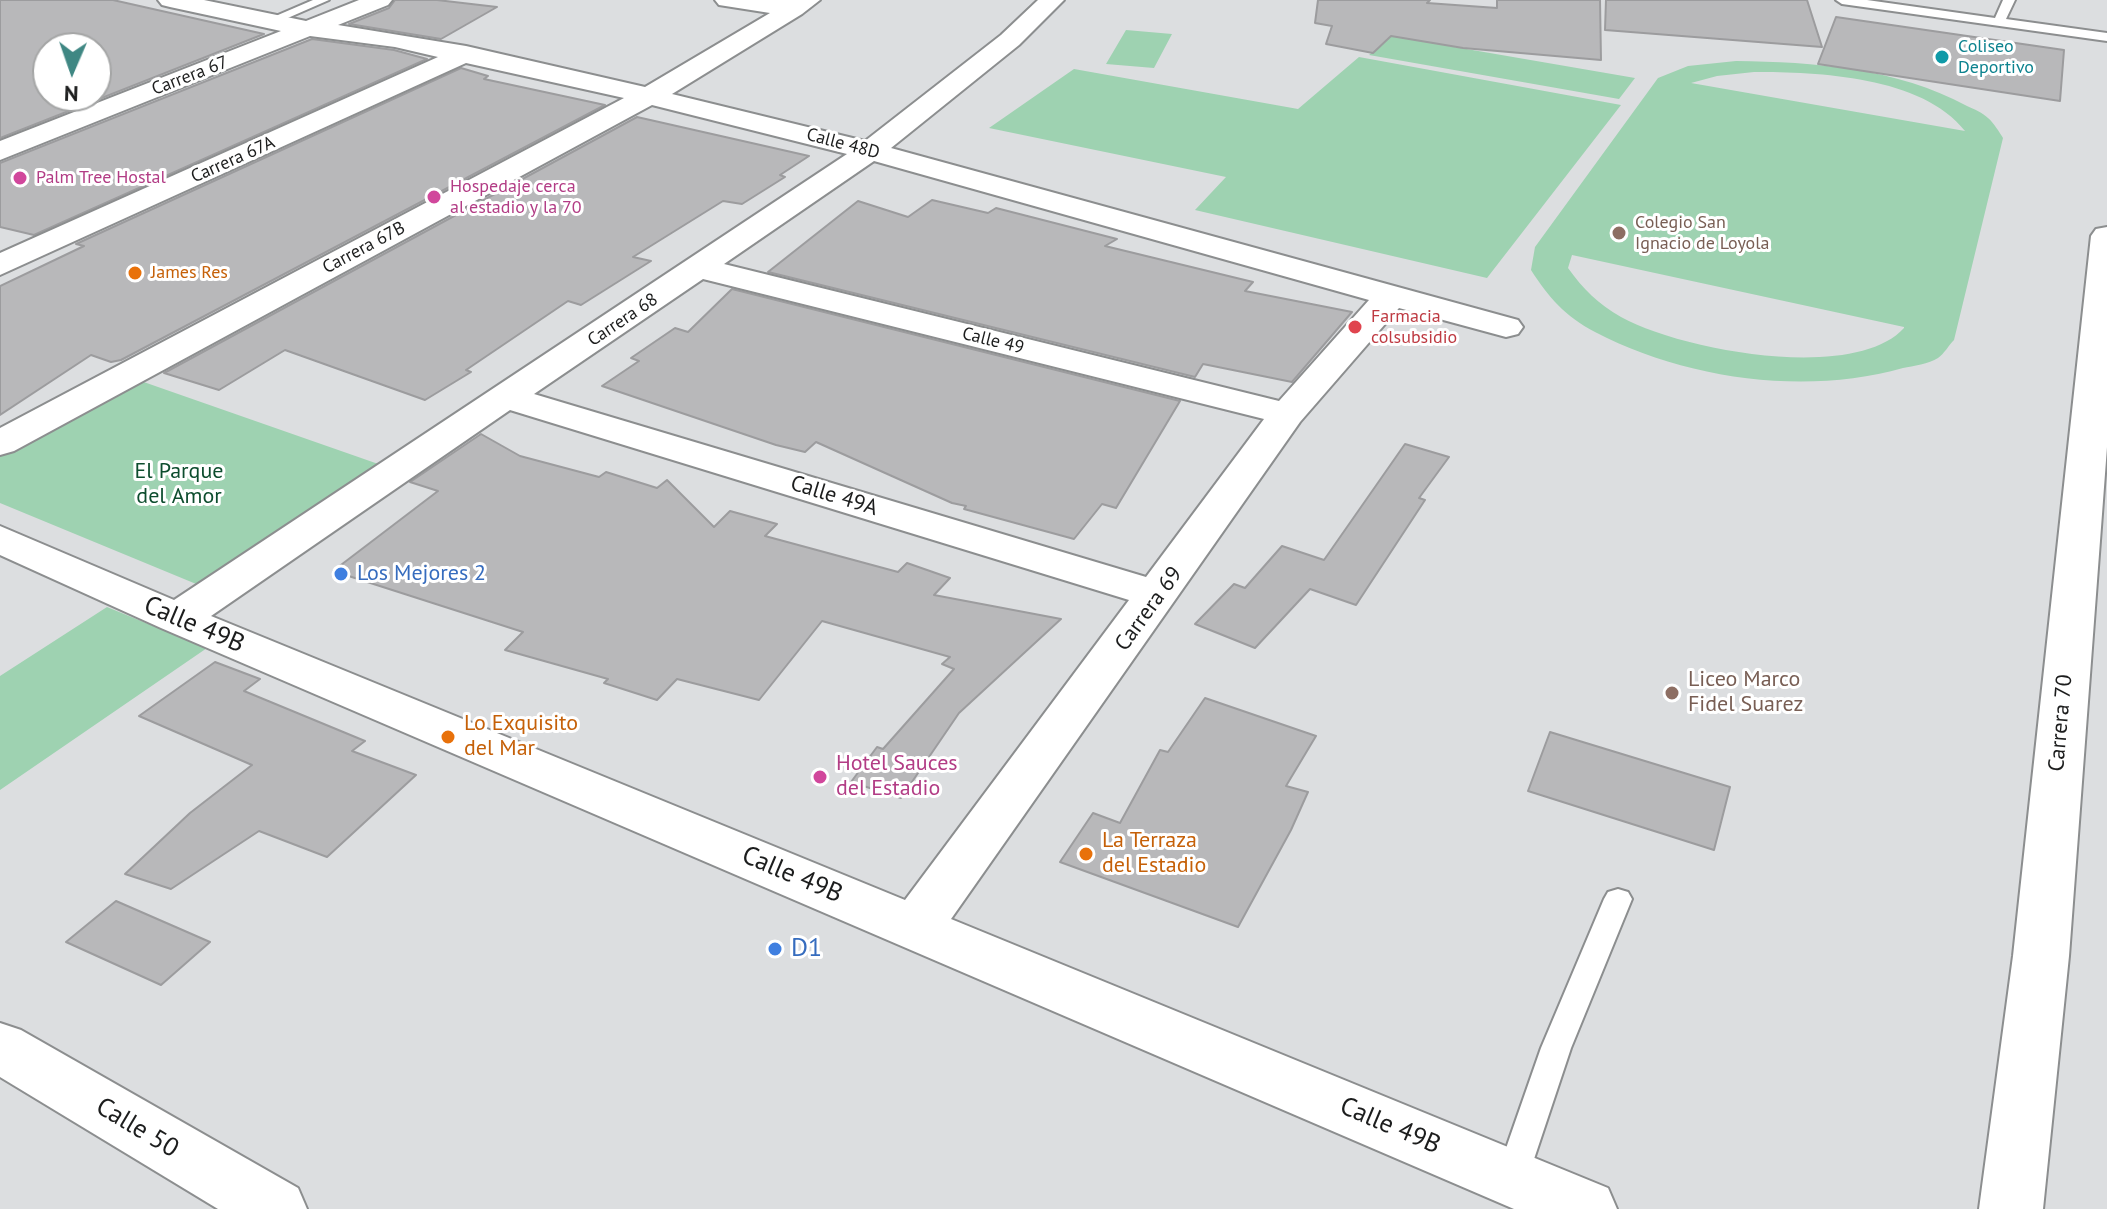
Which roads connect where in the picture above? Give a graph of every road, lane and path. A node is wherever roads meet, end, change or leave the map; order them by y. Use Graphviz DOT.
graph roads {
  1 [pos="170,0"];
  2 [pos="323,0"];
  3 [pos="380,0"];
  4 [pos="727,0"];
  5 [pos="1052,0"];
  6 [pos="1842,0"];
  7 [pos="2009,0"];
  8 [pos="801,4"];
  9 [pos="270,21"];
  10 [pos="1999,22"];
  11 [pos="309,29"];
  12 [pos="2107,37"];
  13 [pos="466,54"];
  14 [pos="649,96"];
  15 [pos="0,151"];
  16 [pos="870,151"];
  17 [pos="2107,236"];
  18 [pos="0,265"];
  19 [pos="699,268"];
  20 [pos="1390,297"];
  21 [pos="1506,327"];
  22 [pos="509,398"];
  23 [pos="1287,414"];
  24 [pos="0,443"];
  25 [pos="0,539"];
  26 [pos="1159,595"];
  27 [pos="177,618"];
  28 [pos="1618,899"];
  29 [pos="916,927"];
  30 [pos="0,1047"];
  31 [pos="1512,1177"];
  32 [pos="275,1209"];
  33 [pos="1585,1209"];
  34 [pos="2011,1209"];
  1 -- 9 [label="street, Calle 48D"];
  2 -- 9 [label="lane"];
  3 -- 11 [label="street, Carrera 67"];
  4 -- 8 [label="street"];
  5 -- 16 [label="street, Carrera 68"];
  6 -- 10 [label="lane"];
  7 -- 10 [label="lane"];
  8 -- 14 [label="street, Carrera 67B"];
  9 -- 11 [label="street, Calle 48D"];
  10 -- 12 [label="lane"];
  11 -- 13 [label="street, Calle 48D"];
  11 -- 15 [label="street, Carrera 67"];
  13 -- 14 [label="street, Calle 48D"];
  13 -- 18 [label="street, Carrera 67A"];
  14 -- 16 [label="street, Calle 48D"];
  14 -- 24 [label="street, Carrera 67B"];
  16 -- 19 [label="street, Carrera 68"];
  16 -- 20 [label="street, Calle 48D"];
  17 -- 34 [label="street, Carrera 70"];
  19 -- 22 [label="street, Carrera 68"];
  19 -- 23 [label="street, Calle 49"];
  20 -- 21 [label="street, Calle 48D"];
  20 -- 23 [label="street, Carrera 69"];
  22 -- 26 [label="street, Calle 49A"];
  22 -- 27 [label="street, Carrera 68"];
  23 -- 26 [label="street, Carrera 69"];
  25 -- 27 [label="street, Calle 49B"];
  26 -- 29 [label="street, Carrera 69"];
  27 -- 29 [label="street, Calle 49B"];
  28 -- 31 [label="lane"];
  29 -- 31 [label="street, Calle 49B"];
  30 -- 32 [label="street, Calle 50"];
  31 -- 33 [label="street, Calle 49B"];
}
